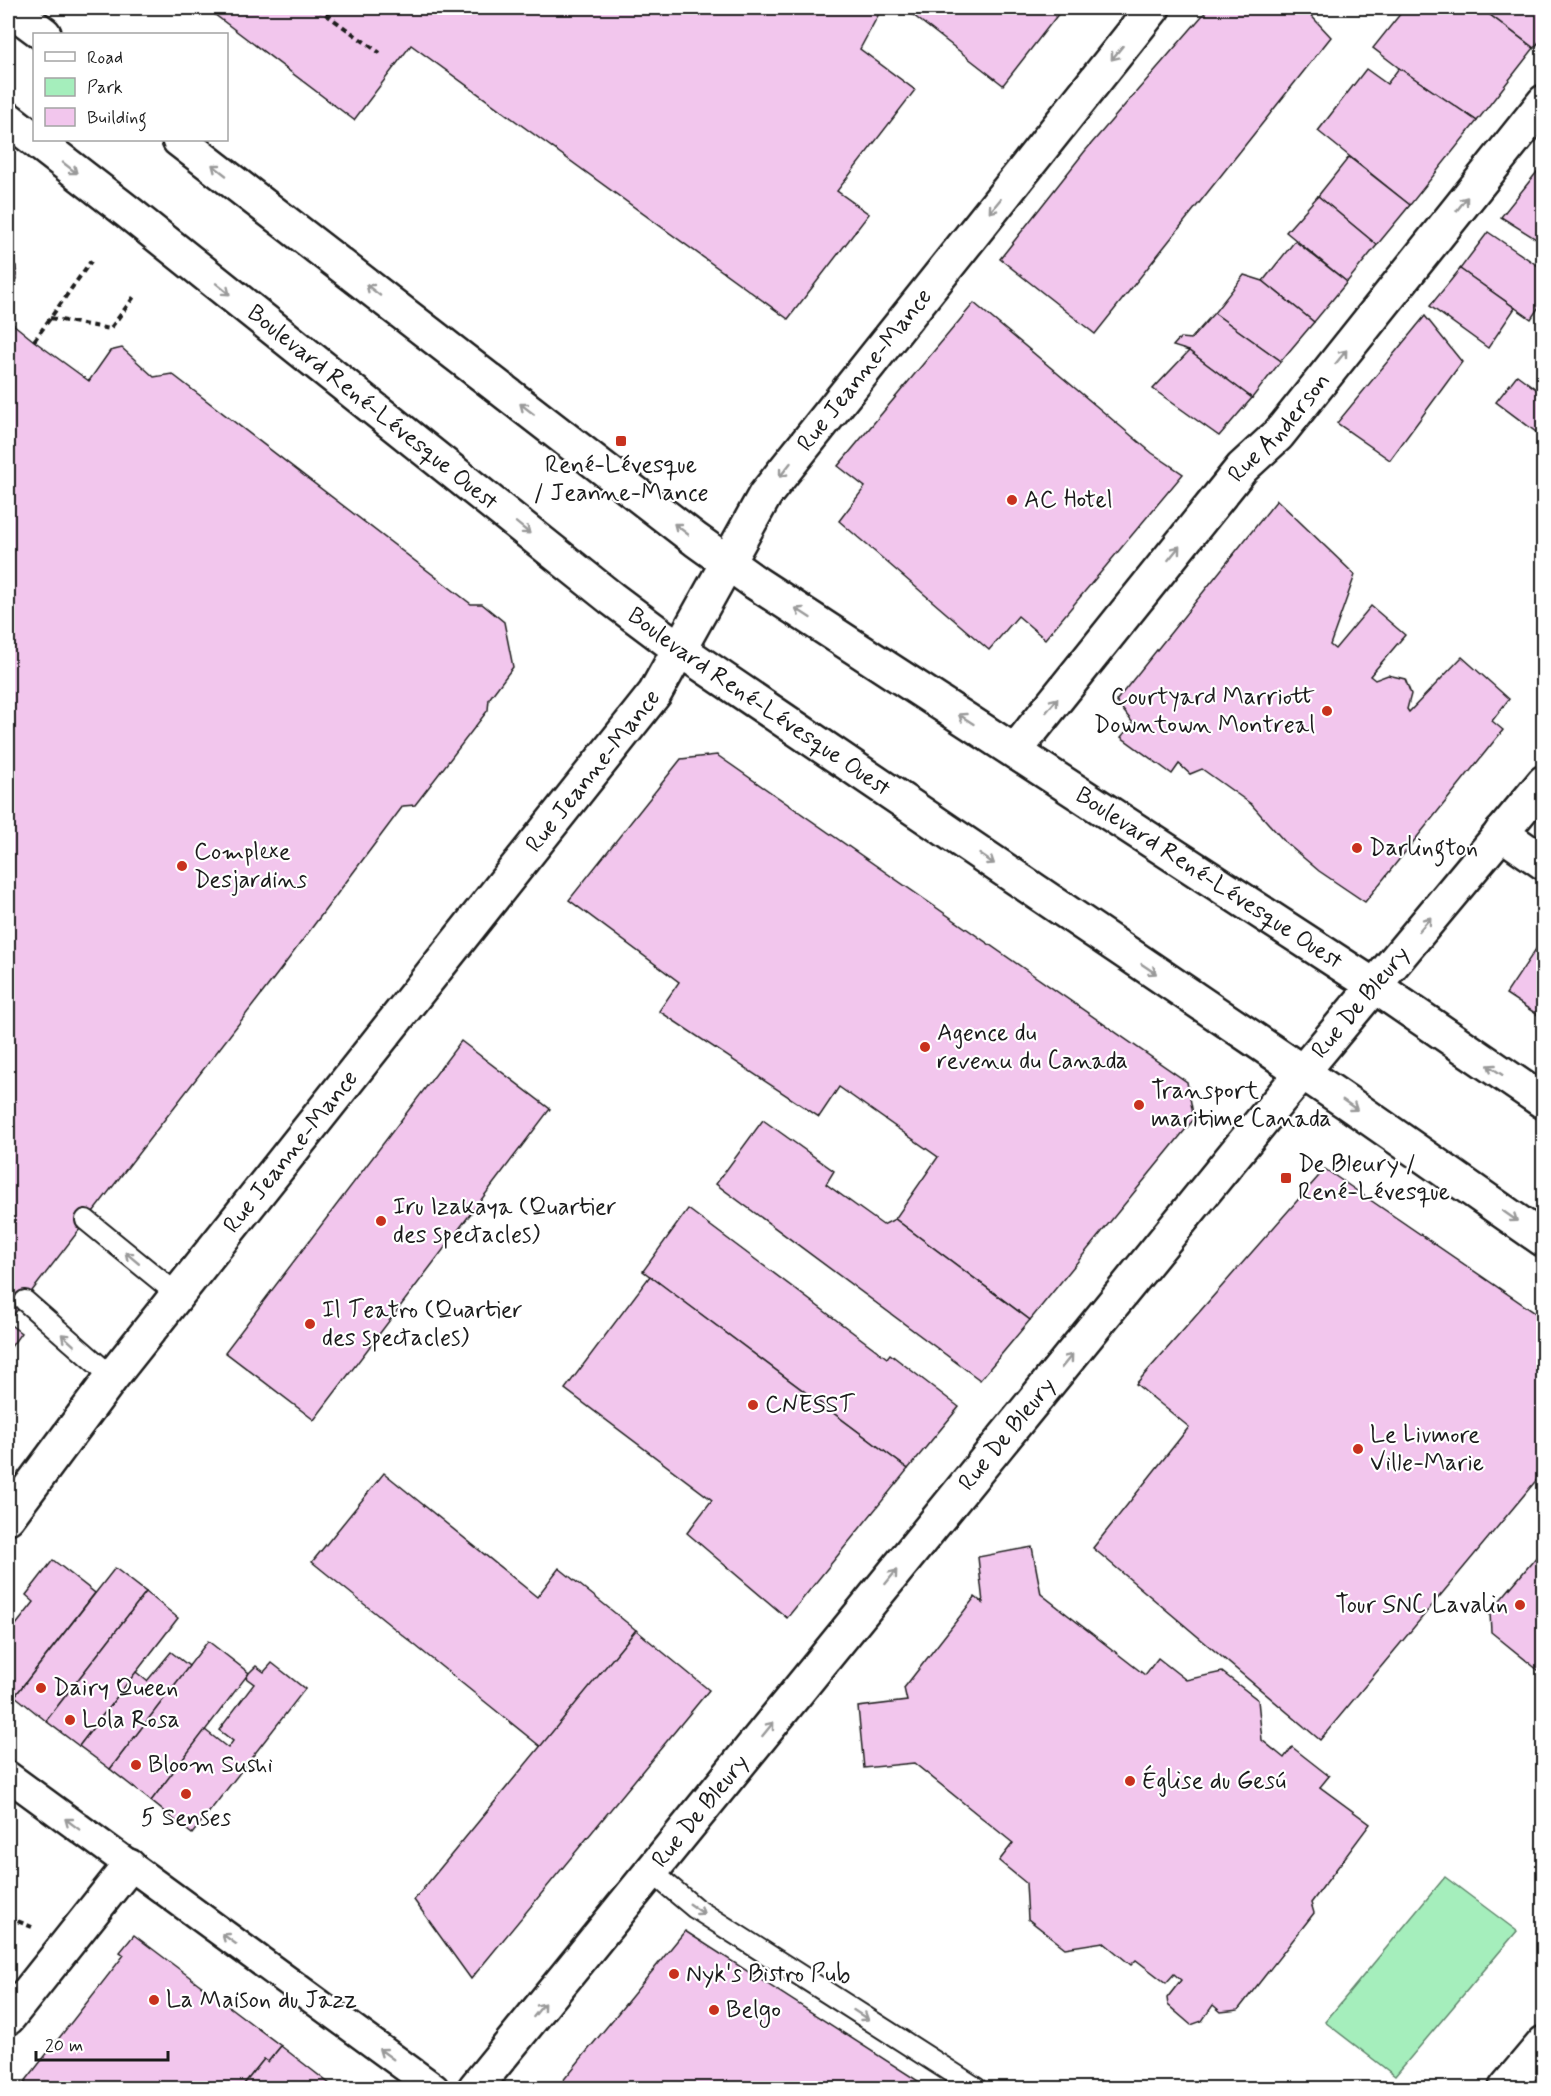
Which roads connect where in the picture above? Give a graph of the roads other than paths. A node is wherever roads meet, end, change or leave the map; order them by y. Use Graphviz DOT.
graph roads {
  1 [pos="9,8"];
  2 [pos="1154,8"];
  3 [pos="43,33"];
  4 [pos="1544,102"];
  5 [pos="8,119"];
  6 [pos="33,138"];
  7 [pos="36,141"];
  8 [pos="180,141"];
  9 [pos="729,563"];
  10 [pos="679,649"];
  11 [pos="1015,751"];
  12 [pos="1544,782"];
  13 [pos="1501,833"];
  14 [pos="1544,863"];
  15 [pos="1373,985"];
  16 [pos="1302,1072"];
  17 [pos="1544,1102"];
  18 [pos="87,1220"];
  19 [pos="1544,1240"];
  20 [pos="178,1295"];
  21 [pos="25,1301"];
  22 [pos="112,1377"];
  23 [pos="8,1517"];
  24 [pos="8,1776"];
  25 [pos="129,1866"];
  26 [pos="652,1872"];
  27 [pos="8,2018"];
  28 [pos="1544,2043"];
  29 [pos="434,2088"];
  30 [pos="475,2088"];
  31 [pos="976,2088"];
  32 [pos="1506,2088"];
  1 -- 3 [label="street"];
  2 -- 9 [label="street, Rue Jeanne-Mance, one-way"];
  11 -- 4 [label="street, Rue Anderson, one-way"];
  5 -- 6 [label="street, Boulevard René-Lévesque Ouest, one-way"];
  7 -- 10 [label="street, Boulevard René-Lévesque Ouest, one-way"];
  9 -- 8 [label="street, Boulevard René-Lévesque Ouest, one-way"];
  9 -- 10 [label="street, Rue Jeanne-Mance"];
  11 -- 9 [label="street, Boulevard René-Lévesque Ouest, one-way"];
  10 -- 16 [label="street, Boulevard René-Lévesque Ouest, one-way"];
  10 -- 20 [label="street, Rue Jeanne-Mance"];
  11 -- 15 [label="street, Boulevard René-Lévesque Ouest"];
  12 -- 13 [label="street, Rue De Bleury"];
  13 -- 14 [label="street"];
  15 -- 13 [label="street, Rue De Bleury, one-way"];
  15 -- 16 [label="street, Rue De Bleury"];
  17 -- 15 [label="street, Boulevard René-Lévesque Ouest, one-way"];
  16 -- 19 [label="street, Boulevard René-Lévesque Ouest, one-way"];
  26 -- 16 [label="street, Rue De Bleury, one-way"];
  20 -- 18 [label="lane, one-way"];
  20 -- 22 [label="street, Rue Jeanne-Mance"];
  22 -- 21 [label="lane, one-way"];
  22 -- 23 [label="street, Rue Jeanne-Mance"];
  25 -- 24 [label="street, one-way"];
  25 -- 27 [label="street"];
  29 -- 25 [label="street, one-way"];
  30 -- 26 [label="street, Rue De Bleury, one-way"];
  26 -- 31 [label="lane, one-way"];
  28 -- 32 [label="street"];
}
